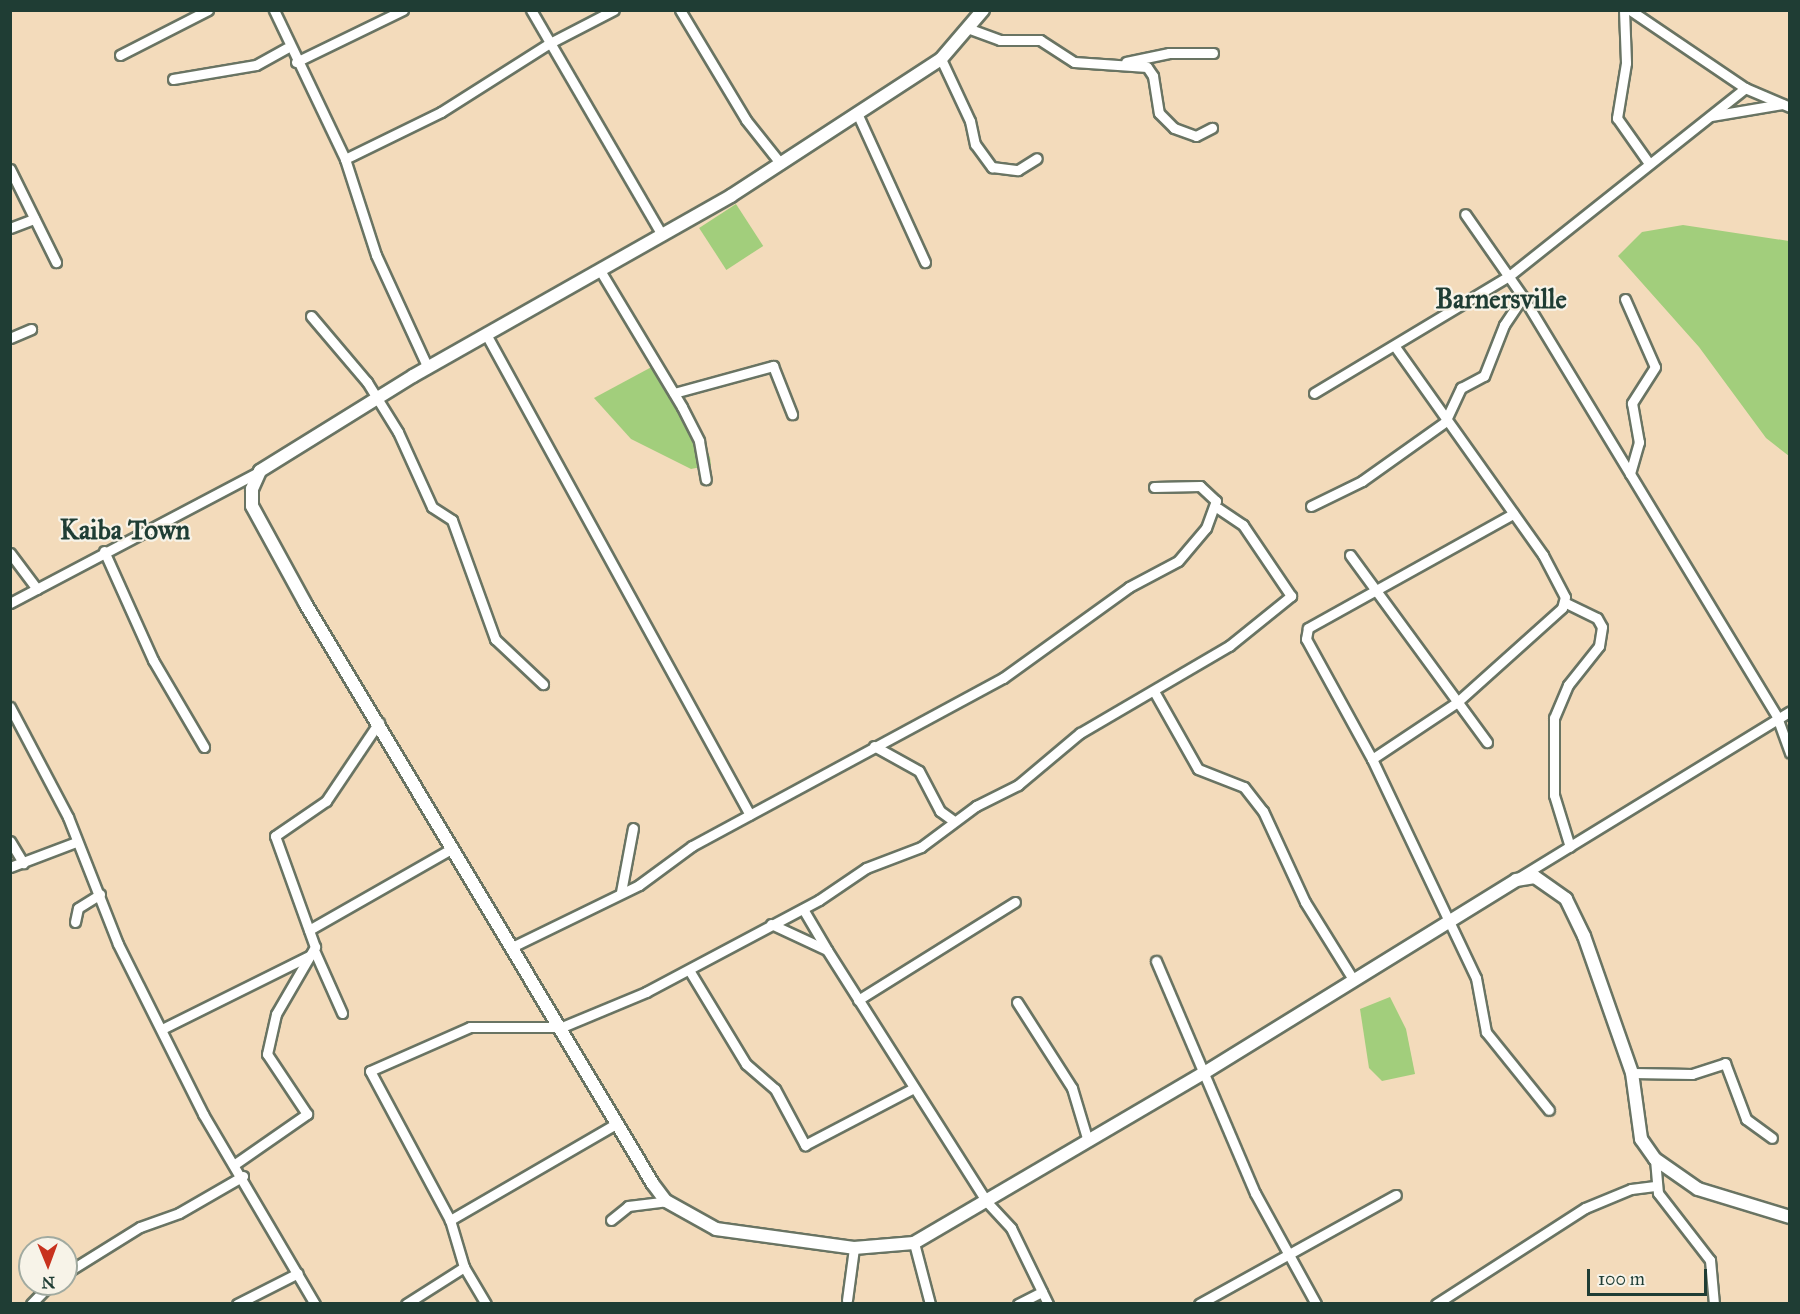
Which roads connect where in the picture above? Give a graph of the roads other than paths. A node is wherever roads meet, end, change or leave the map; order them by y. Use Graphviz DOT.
graph roads {
  1 [pos="208,10"];
  2 [pos="274,10"];
  3 [pos="403,10"];
  4 [pos="531,10"];
  5 [pos="614,10"];
  6 [pos="680,10"];
  7 [pos="983,10"];
  8 [pos="1624,10"];
  9 [pos="1630,10"];
  10 [pos="970,29"];
  11 [pos="548,44"];
  12 [pos="287,48"];
  13 [pos="1213,53"];
  14 [pos="120,55"];
  15 [pos="941,59"];
  16 [pos="296,62"];
  17 [pos="1124,63"];
  18 [pos="173,79"];
  19 [pos="1745,88"];
  20 [pos="1786,105"];
  21 [pos="857,113"];
  22 [pos="1707,117"];
  23 [pos="1212,128"];
  24 [pos="1037,158"];
  25 [pos="345,159"];
  26 [pos="1648,162"];
  27 [pos="781,164"];
  28 [pos="10,169"];
  29 [pos="1465,214"];
  30 [pos="34,219"];
  31 [pos="10,228"];
  32 [pos="662,235"];
  33 [pos="56,262"];
  34 [pos="925,262"];
  35 [pos="601,272"];
  36 [pos="1509,276"];
  37 [pos="1523,297"];
  38 [pos="1625,299"];
  39 [pos="311,316"];
  40 [pos="31,329"];
  41 [pos="487,336"];
  42 [pos="10,338"];
  43 [pos="1396,348"];
  44 [pos="428,368"];
  45 [pos="674,393"];
  46 [pos="1314,393"];
  47 [pos="378,399"];
  48 [pos="792,414"];
  49 [pos="1445,422"];
  50 [pos="260,471"];
  51 [pos="1630,474"];
  52 [pos="706,479"];
  53 [pos="1154,487"];
  54 [pos="1311,506"];
  55 [pos="1218,508"];
  56 [pos="1514,514"];
  57 [pos="104,551"];
  58 [pos="10,553"];
  59 [pos="1350,555"];
  60 [pos="37,590"];
  61 [pos="1375,593"];
  62 [pos="10,603"];
  63 [pos="1566,603"];
  64 [pos="543,684"];
  65 [pos="1155,693"];
  66 [pos="1456,703"];
  67 [pos="10,707"];
  68 [pos="1790,711"];
  69 [pos="1777,717"];
  70 [pos="379,722"];
  71 [pos="1487,742"];
  72 [pos="874,746"];
  73 [pos="204,747"];
  74 [pos="1790,753"];
  75 [pos="1372,759"];
  76 [pos="750,815"];
  77 [pos="954,821"];
  78 [pos="633,828"];
  79 [pos="10,841"];
  80 [pos="76,842"];
  81 [pos="1570,847"];
  82 [pos="453,848"];
  83 [pos="23,863"];
  84 [pos="10,867"];
  85 [pos="1516,880"];
  86 [pos="621,892"];
  87 [pos="100,894"];
  88 [pos="1015,902"];
  89 [pos="803,909"];
  90 [pos="1450,918"];
  91 [pos="75,922"];
  92 [pos="771,924"];
  93 [pos="309,930"];
  94 [pos="512,947"];
  95 [pos="827,950"];
  96 [pos="311,953"];
  97 [pos="1156,961"];
  98 [pos="689,970"];
  99 [pos="1353,979"];
  100 [pos="858,1000"];
  101 [pos="1017,1002"];
  102 [pos="342,1013"];
  103 [pos="562,1027"];
  104 [pos="162,1029"];
  105 [pos="1203,1073"];
  106 [pos="1632,1073"];
  107 [pos="912,1089"];
  108 [pos="1549,1110"];
  109 [pos="614,1125"];
  110 [pos="1087,1138"];
  111 [pos="1772,1138"];
  112 [pos="1655,1159"];
  113 [pos="235,1164"];
  114 [pos="243,1176"];
  115 [pos="1657,1186"];
  116 [pos="1396,1195"];
  117 [pos="666,1201"];
  118 [pos="986,1201"];
  119 [pos="1790,1217"];
  120 [pos="450,1220"];
  121 [pos="611,1220"];
  122 [pos="914,1243"];
  123 [pos="854,1248"];
  124 [pos="1289,1253"];
  125 [pos="78,1266"];
  126 [pos="464,1267"];
  127 [pos="298,1273"];
  128 [pos="1042,1292"];
  129 [pos="847,1300"];
  130 [pos="237,1304"];
  131 [pos="315,1304"];
  132 [pos="406,1304"];
  133 [pos="486,1304"];
  134 [pos="930,1304"];
  135 [pos="1018,1304"];
  136 [pos="1048,1304"];
  137 [pos="1199,1304"];
  138 [pos="1316,1304"];
  139 [pos="1436,1304"];
  140 [pos="1714,1304"];
  1 -- 14 [label="street"];
  2 -- 12 [label="street"];
  3 -- 16 [label="street"];
  4 -- 11 [label="street"];
  5 -- 11 [label="street"];
  6 -- 27 [label="street"];
  7 -- 10 [label="main road"];
  8 -- 26 [label="street"];
  9 -- 19 [label="street"];
  10 -- 15 [label="main road"];
  10 -- 17 [label="street"];
  11 -- 25 [label="street"];
  11 -- 32 [label="street"];
  12 -- 16 [label="street"];
  12 -- 18 [label="street"];
  13 -- 17 [label="street"];
  15 -- 21 [label="main road"];
  15 -- 24 [label="street"];
  16 -- 25 [label="street"];
  17 -- 23 [label="street"];
  19 -- 20 [label="street"];
  19 -- 22 [label="street"];
  20 -- 22 [label="street"];
  21 -- 27 [label="main road"];
  21 -- 34 [label="street"];
  22 -- 26 [label="street"];
  25 -- 44 [label="street"];
  26 -- 36 [label="street"];
  27 -- 32 [label="main road"];
  28 -- 30 [label="street"];
  29 -- 36 [label="street"];
  30 -- 31 [label="street"];
  30 -- 33 [label="street"];
  32 -- 35 [label="main road"];
  35 -- 41 [label="main road"];
  35 -- 45 [label="street"];
  36 -- 37 [label="street"];
  36 -- 43 [label="street"];
  37 -- 49 [label="street"];
  37 -- 51 [label="street"];
  38 -- 51 [label="street"];
  39 -- 47 [label="street"];
  40 -- 42 [label="street"];
  41 -- 44 [label="main road"];
  41 -- 76 [label="street"];
  43 -- 46 [label="street"];
  43 -- 49 [label="street"];
  44 -- 47 [label="main road"];
  45 -- 48 [label="street"];
  45 -- 52 [label="street"];
  47 -- 50 [label="main road"];
  47 -- 64 [label="street"];
  49 -- 54 [label="street"];
  49 -- 56 [label="street"];
  50 -- 57 [label="street"];
  50 -- 70 [label="main road"];
  51 -- 69 [label="street"];
  53 -- 55 [label="street"];
  55 -- 65 [label="street"];
  55 -- 72 [label="street"];
  56 -- 61 [label="street"];
  56 -- 63 [label="street"];
  57 -- 60 [label="street"];
  57 -- 73 [label="street"];
  58 -- 60 [label="street"];
  59 -- 61 [label="street"];
  60 -- 62 [label="street"];
  61 -- 66 [label="street"];
  61 -- 75 [label="street"];
  63 -- 66 [label="street"];
  63 -- 81 [label="street"];
  65 -- 77 [label="street"];
  65 -- 99 [label="street"];
  66 -- 71 [label="street"];
  66 -- 75 [label="street"];
  67 -- 80 [label="street"];
  68 -- 69 [label="street"];
  69 -- 74 [label="street"];
  69 -- 81 [label="street"];
  70 -- 82 [label="main road"];
  70 -- 93 [label="street"];
  72 -- 76 [label="street"];
  72 -- 77 [label="street"];
  75 -- 90 [label="street"];
  76 -- 86 [label="street"];
  77 -- 89 [label="street"];
  78 -- 86 [label="street"];
  79 -- 83 [label="street"];
  80 -- 83 [label="street"];
  80 -- 87 [label="street"];
  81 -- 85 [label="street"];
  82 -- 93 [label="street"];
  82 -- 94 [label="main road"];
  83 -- 84 [label="street"];
  85 -- 90 [label="main road"];
  85 -- 106 [label="main road"];
  86 -- 94 [label="street"];
  87 -- 91 [label="street"];
  87 -- 104 [label="street"];
  88 -- 100 [label="street"];
  89 -- 92 [label="street"];
  89 -- 95 [label="street"];
  90 -- 99 [label="main road"];
  90 -- 108 [label="street"];
  92 -- 95 [label="street"];
  92 -- 98 [label="street"];
  93 -- 96 [label="street"];
  94 -- 103 [label="main road"];
  95 -- 100 [label="street"];
  96 -- 102 [label="street"];
  96 -- 104 [label="street"];
  96 -- 113 [label="street"];
  97 -- 105 [label="street"];
  98 -- 103 [label="street"];
  98 -- 107 [label="street"];
  99 -- 105 [label="main road"];
  100 -- 107 [label="street"];
  101 -- 110 [label="street"];
  103 -- 109 [label="main road"];
  103 -- 120 [label="street"];
  104 -- 113 [label="street"];
  105 -- 110 [label="main road"];
  105 -- 124 [label="street"];
  106 -- 111 [label="street"];
  106 -- 112 [label="main road"];
  107 -- 118 [label="street"];
  109 -- 117 [label="main road"];
  109 -- 120 [label="street"];
  110 -- 118 [label="main road"];
  112 -- 115 [label="street"];
  112 -- 119 [label="main road"];
  113 -- 114 [label="street"];
  114 -- 125 [label="street"];
  114 -- 127 [label="street"];
  115 -- 139 [label="street"];
  115 -- 140 [label="street"];
  116 -- 124 [label="street"];
  117 -- 121 [label="street"];
  117 -- 123 [label="main road"];
  118 -- 122 [label="main road"];
  118 -- 128 [label="street"];
  120 -- 126 [label="street"];
  122 -- 123 [label="main road"];
  122 -- 134 [label="street"];
  123 -- 129 [label="street"];
  124 -- 137 [label="street"];
  124 -- 138 [label="street"];
  126 -- 132 [label="street"];
  126 -- 133 [label="street"];
  127 -- 130 [label="street"];
  127 -- 131 [label="street"];
  128 -- 135 [label="street"];
  128 -- 136 [label="street"];
}
